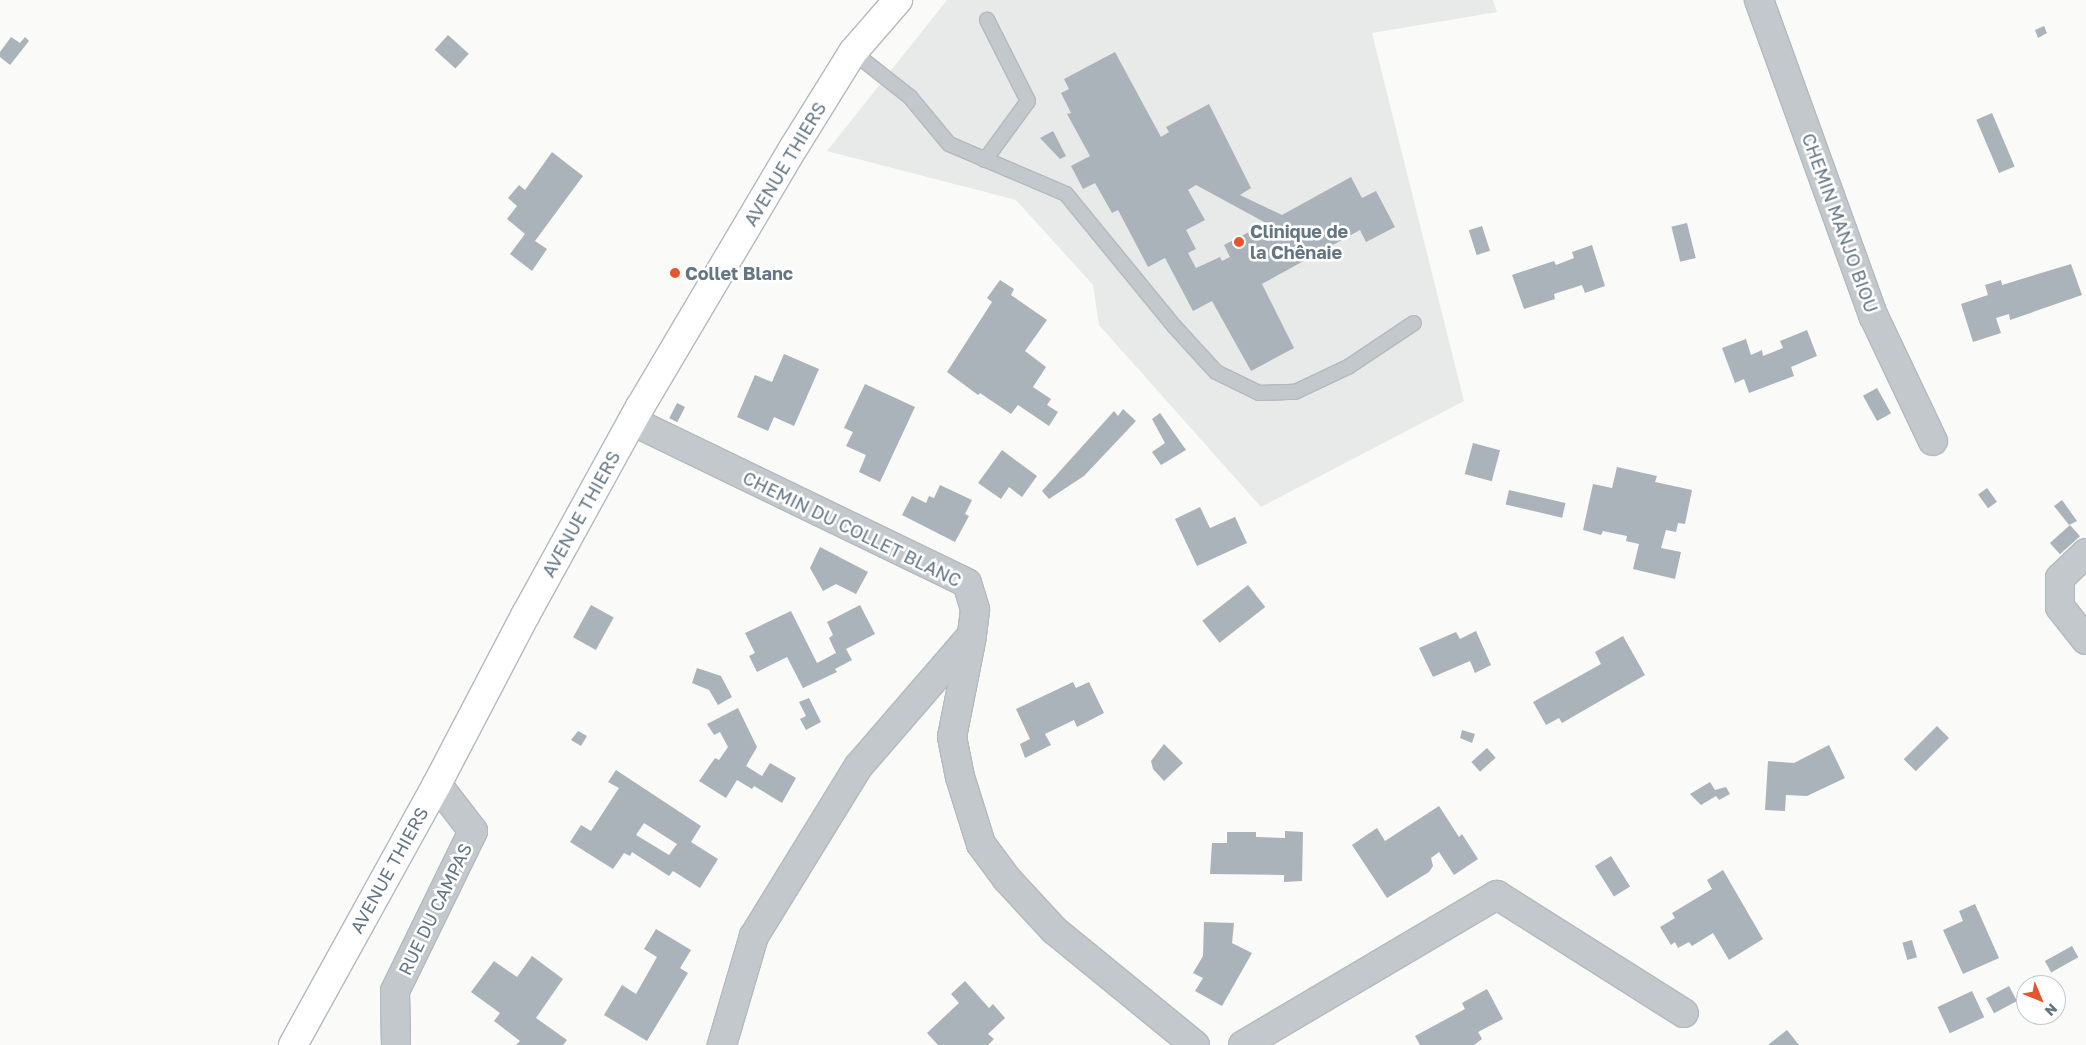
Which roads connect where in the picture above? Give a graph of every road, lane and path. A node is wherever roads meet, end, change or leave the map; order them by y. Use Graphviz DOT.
graph roads {
  1 [pos="898,0"];
  2 [pos="1759,0"];
  3 [pos="987,20"];
  4 [pos="853,52"];
  5 [pos="985,160"];
  6 [pos="1414,323"];
  7 [pos="632,421"];
  8 [pos="1934,441"];
  9 [pos="2086,553"];
  10 [pos="972,635"];
  11 [pos="2086,640"];
  12 [pos="437,784"];
  13 [pos="1684,1012"];
  14 [pos="292,1045"];
  15 [pos="396,1045"];
  16 [pos="722,1045"];
  17 [pos="1195,1045"];
  18 [pos="1243,1045"];
  1 -- 4 [label="main road, AVENUE THIERS"];
  2 -- 8 [label="street, CHEMIN MANJO BIOU"];
  3 -- 5 [label="lane"];
  4 -- 5 [label="lane"];
  4 -- 7 [label="main road, AVENUE THIERS"];
  5 -- 6 [label="lane"];
  7 -- 10 [label="street, CHEMIN DU COLLET BLANC"];
  7 -- 12 [label="main road, AVENUE THIERS"];
  9 -- 11 [label="street"];
  10 -- 16 [label="street"];
  10 -- 17 [label="street, CHEMIN DU COLLET BLANC"];
  12 -- 14 [label="main road, AVENUE THIERS"];
  12 -- 15 [label="street, RUE DU CAMPAS"];
  13 -- 18 [label="street"];
}
